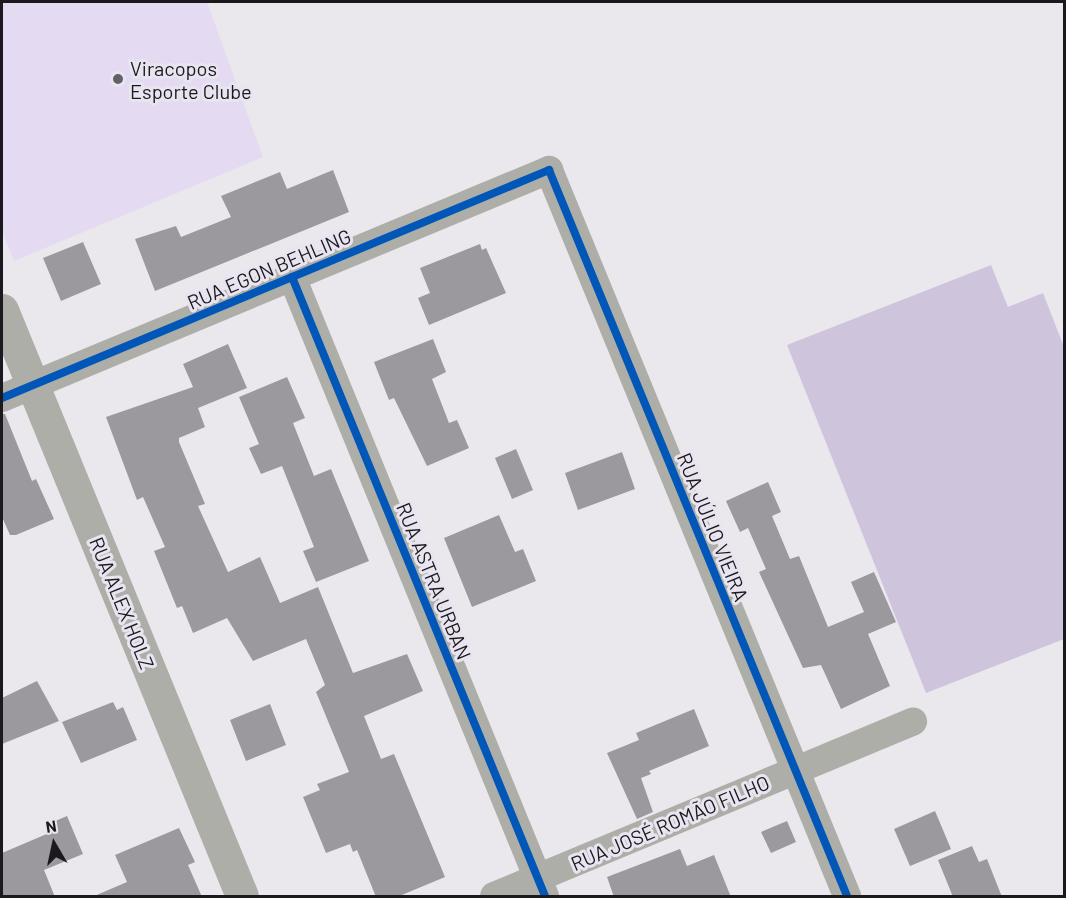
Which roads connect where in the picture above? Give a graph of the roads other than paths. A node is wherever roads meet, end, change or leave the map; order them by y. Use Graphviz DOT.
graph roads {
  1 [pos="549,170"];
  2 [pos="292,277"];
  3 [pos="2,310"];
  4 [pos="32,385"];
  5 [pos="2,398"];
  6 [pos="913,722"];
  7 [pos="795,771"];
  8 [pos="542,887"];
  9 [pos="242,897"];
  10 [pos="494,897"];
  11 [pos="847,897"];
  1 -- 2 [label="street, RUA EGON BEHLING"];
  1 -- 7 [label="street, RUA JÚLIO VIEIRA"];
  2 -- 4 [label="street, RUA EGON BEHLING"];
  2 -- 8 [label="street, RUA ASTRA URBAN"];
  3 -- 4 [label="street, RUA ALEX HOLZ"];
  4 -- 5 [label="street, RUA EGON BEHLING"];
  4 -- 9 [label="street, RUA ALEX HOLZ"];
  6 -- 7 [label="street, RUA JOSÉ ROMÃO FILHO"];
  7 -- 8 [label="street, RUA JOSÉ ROMÃO FILHO"];
  7 -- 11 [label="street, RUA JÚLIO VIEIRA"];
  8 -- 10 [label="street, RUA JOSÉ ROMÃO FILHO"];
}
